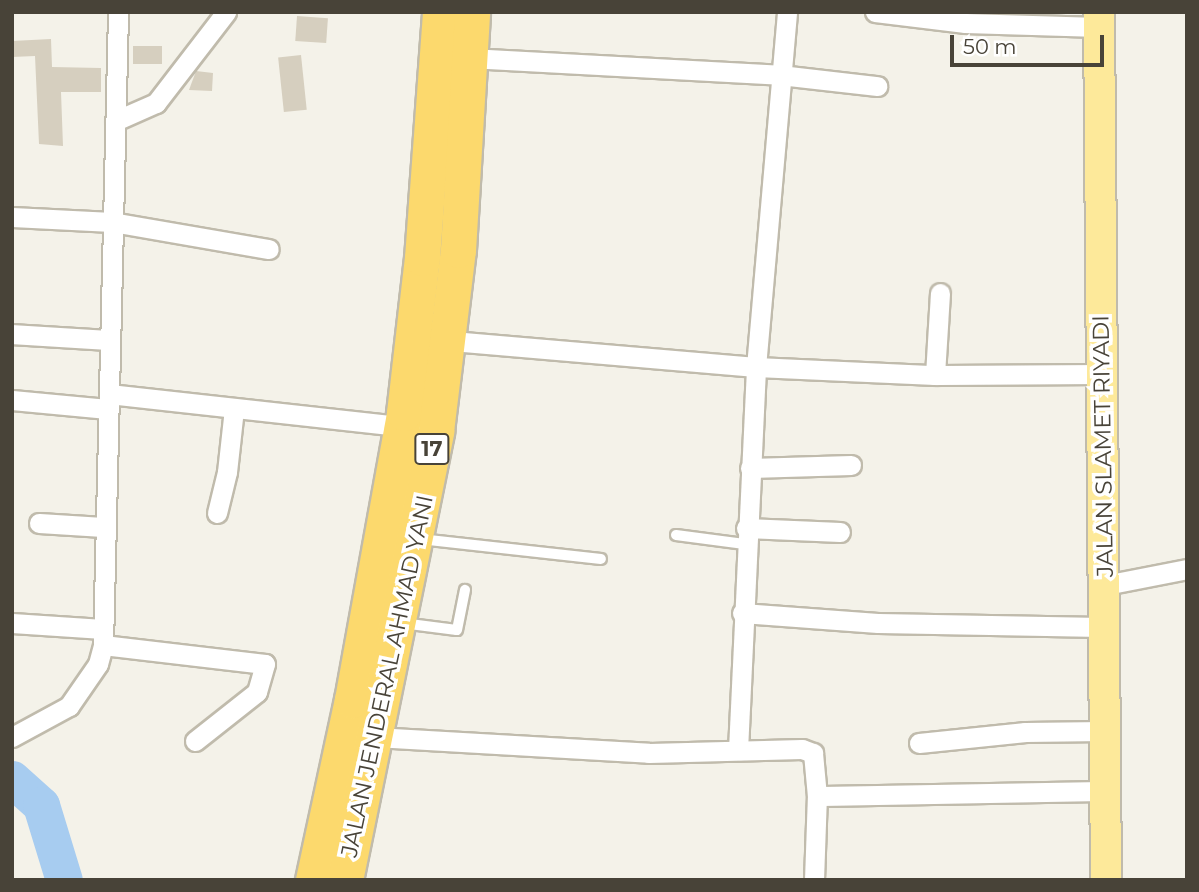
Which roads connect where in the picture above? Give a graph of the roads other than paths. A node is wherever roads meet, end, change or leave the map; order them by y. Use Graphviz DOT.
graph roads {
  1 [pos="118,12"];
  2 [pos="226,12"];
  3 [pos="440,12"];
  4 [pos="472,12"];
  5 [pos="787,12"];
  6 [pos="875,12"];
  7 [pos="1099,19"];
  8 [pos="470,58"];
  9 [pos="780,75"];
  10 [pos="877,86"];
  11 [pos="115,121"];
  12 [pos="12,217"];
  13 [pos="112,222"];
  14 [pos="270,249"];
  15 [pos="940,293"];
  16 [pos="12,334"];
  17 [pos="411,337"];
  18 [pos="107,340"];
  19 [pos="449,341"];
  20 [pos="756,367"];
  21 [pos="1103,374"];
  22 [pos="935,375"];
  23 [pos="12,400"];
  24 [pos="108,402"];
  25 [pos="234,409"];
  26 [pos="401,426"];
  27 [pos="436,431"];
  28 [pos="851,465"];
  29 [pos="750,468"];
  30 [pos="217,513"];
  31 [pos="39,523"];
  32 [pos="103,527"];
  33 [pos="840,531"];
  34 [pos="676,535"];
  35 [pos="745,536"];
  36 [pos="416,539"];
  37 [pos="600,559"];
  38 [pos="1187,569"];
  39 [pos="1105,586"];
  40 [pos="466,590"];
  41 [pos="742,613"];
  42 [pos="399,622"];
  43 [pos="12,623"];
  44 [pos="1102,627"];
  45 [pos="103,637"];
  46 [pos="1104,731"];
  47 [pos="12,737"];
  48 [pos="375,737"];
  49 [pos="195,741"];
  50 [pos="919,743"];
  51 [pos="738,750"];
  52 [pos="1105,791"];
  53 [pos="817,796"];
  54 [pos="313,880"];
  55 [pos="345,880"];
  56 [pos="814,880"];
  57 [pos="1106,880"];
  1 -- 11 [label="street"];
  2 -- 11 [label="street"];
  3 -- 17 [label="highway, JALAN JENDERAL AHMAD YANI / 17"];
  4 -- 8 [label="highway, JALAN JENDERAL AHMAD YANI / 17"];
  5 -- 9 [label="street"];
  6 -- 7 [label="street"];
  7 -- 21 [label="main road, JALAN SLAMET RIYADI"];
  8 -- 9 [label="street"];
  8 -- 19 [label="highway, JALAN JENDERAL AHMAD YANI / 17"];
  9 -- 10 [label="street"];
  9 -- 20 [label="street"];
  11 -- 13 [label="street"];
  12 -- 13 [label="street"];
  13 -- 14 [label="street"];
  13 -- 18 [label="street"];
  15 -- 22 [label="street"];
  16 -- 18 [label="street"];
  17 -- 19 [label="street"];
  17 -- 26 [label="highway, JALAN JENDERAL AHMAD YANI / 17"];
  18 -- 24 [label="street"];
  19 -- 20 [label="street"];
  19 -- 27 [label="highway, JALAN JENDERAL AHMAD YANI / 17"];
  20 -- 22 [label="street"];
  20 -- 29 [label="street"];
  21 -- 22 [label="street"];
  21 -- 39 [label="main road, JALAN SLAMET RIYADI"];
  23 -- 24 [label="street"];
  24 -- 25 [label="street"];
  24 -- 32 [label="street"];
  25 -- 26 [label="street"];
  25 -- 30 [label="street"];
  26 -- 27 [label="street"];
  26 -- 54 [label="highway, JALAN JENDERAL AHMAD YANI / 17"];
  27 -- 36 [label="highway, JALAN JENDERAL AHMAD YANI / 17"];
  28 -- 29 [label="street"];
  29 -- 35 [label="street"];
  31 -- 32 [label="street"];
  32 -- 45 [label="street"];
  33 -- 35 [label="street"];
  34 -- 35 [label="lane"];
  35 -- 41 [label="street"];
  36 -- 37 [label="lane"];
  36 -- 42 [label="highway, JALAN JENDERAL AHMAD YANI / 17"];
  38 -- 39 [label="street"];
  39 -- 44 [label="main road, JALAN SLAMET RIYADI"];
  40 -- 42 [label="lane"];
  41 -- 44 [label="street"];
  41 -- 51 [label="street"];
  42 -- 48 [label="highway, JALAN JENDERAL AHMAD YANI / 17"];
  43 -- 45 [label="street"];
  44 -- 46 [label="main road, JALAN SLAMET RIYADI"];
  45 -- 47 [label="street"];
  45 -- 49 [label="street"];
  46 -- 50 [label="street"];
  46 -- 52 [label="main road, JALAN SLAMET RIYADI"];
  48 -- 51 [label="street"];
  48 -- 55 [label="highway, JALAN JENDERAL AHMAD YANI / 17"];
  51 -- 53 [label="street"];
  52 -- 53 [label="street"];
  52 -- 57 [label="main road, JALAN SLAMET RIYADI"];
  53 -- 56 [label="street"];
}
